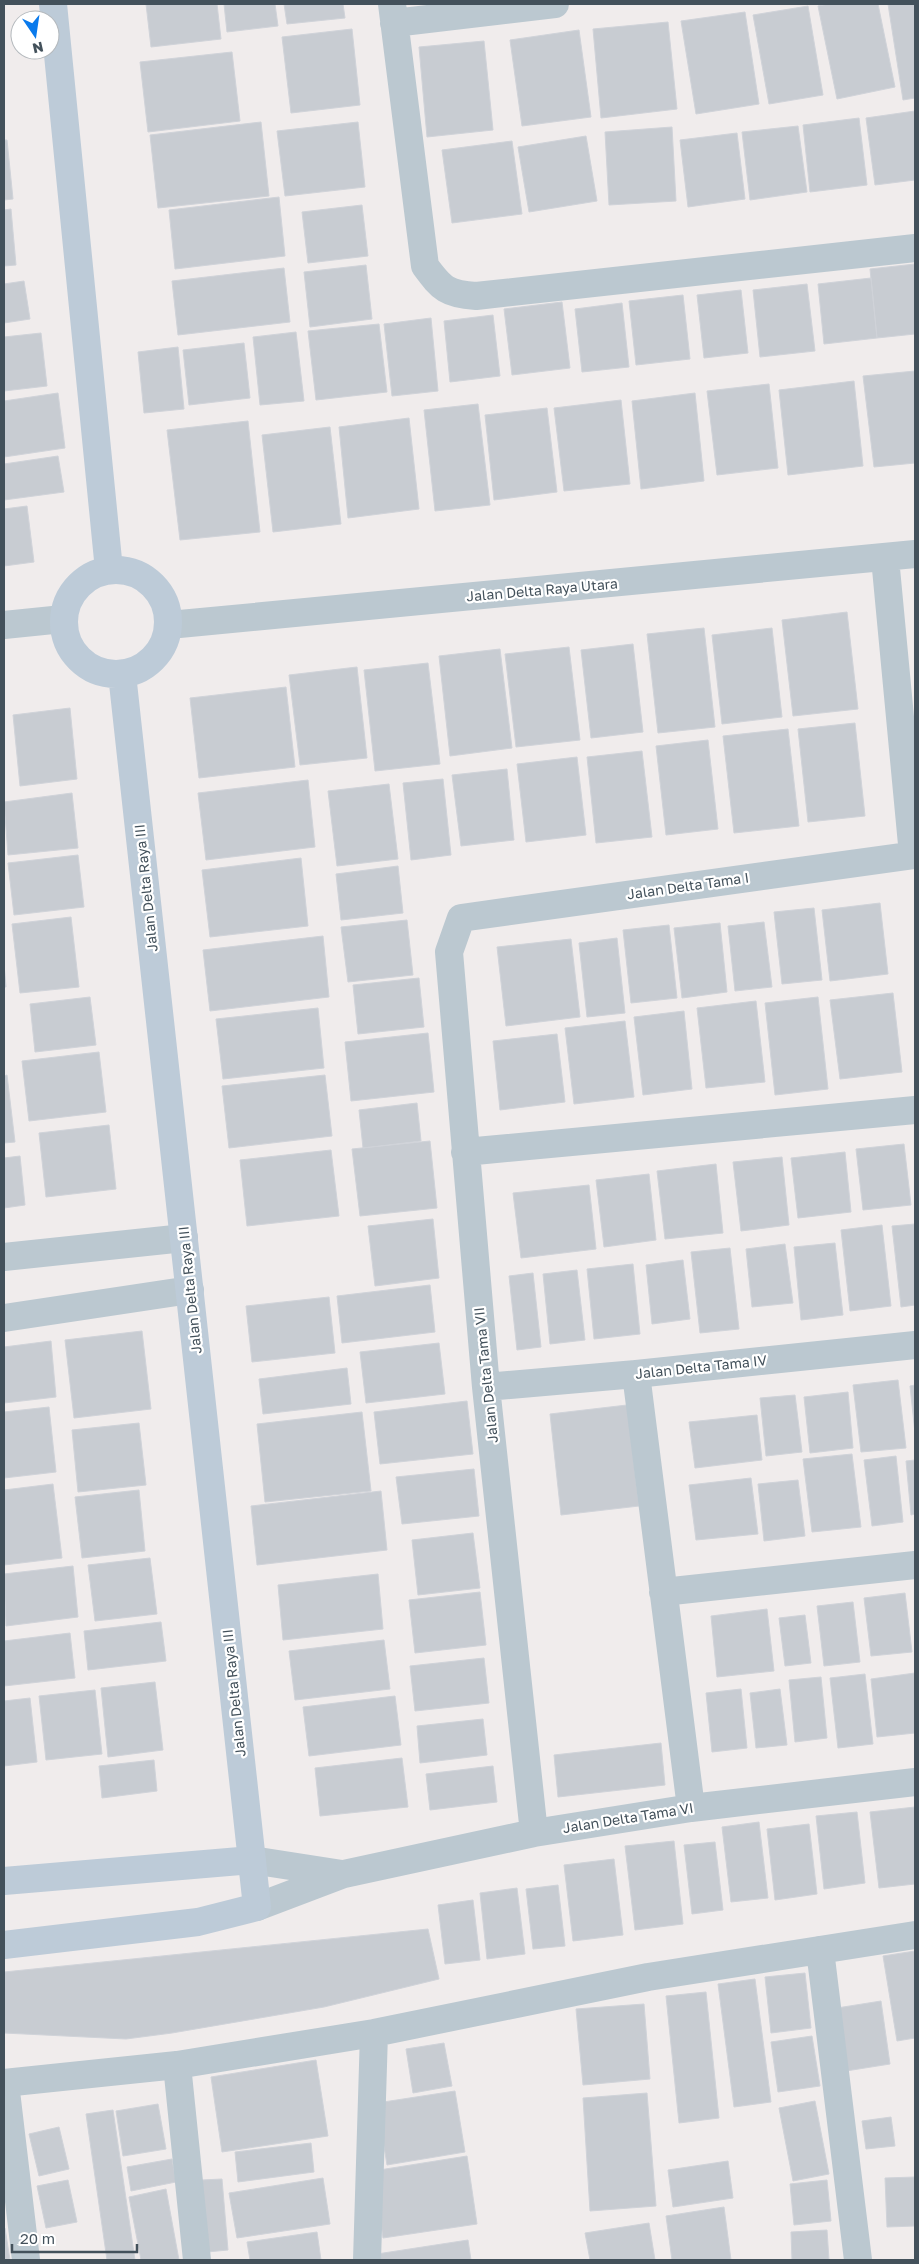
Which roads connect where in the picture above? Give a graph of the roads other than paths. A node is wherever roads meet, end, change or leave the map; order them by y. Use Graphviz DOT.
graph roads {
  1 [pos="53,4"];
  2 [pos="555,4"];
  3 [pos="393,13"];
  4 [pos="915,248"];
  5 [pos="915,554"];
  6 [pos="885,558"];
  7 [pos="110,570"];
  8 [pos="63,619"];
  9 [pos="4,625"];
  10 [pos="169,625"];
  11 [pos="122,674"];
  12 [pos="914,855"];
  13 [pos="460,918"];
  14 [pos="915,1110"];
  15 [pos="465,1152"];
  16 [pos="184,1238"];
  17 [pos="4,1258"];
  18 [pos="190,1290"];
  19 [pos="4,1318"];
  20 [pos="915,1345"];
  21 [pos="636,1374"];
  22 [pos="486,1387"];
  23 [pos="915,1565"];
  24 [pos="663,1592"];
  25 [pos="915,1782"];
  26 [pos="691,1808"];
  27 [pos="534,1833"];
  28 [pos="252,1860"];
  29 [pos="344,1874"];
  30 [pos="4,1880"];
  31 [pos="257,1907"];
  32 [pos="915,1935"];
  33 [pos="4,1945"];
  34 [pos="820,1950"];
  35 [pos="374,2034"];
  36 [pos="177,2065"];
  37 [pos="4,2083"];
  38 [pos="26,2260"];
  39 [pos="197,2260"];
  40 [pos="367,2260"];
  41 [pos="858,2260"];
  1 -- 7 [label="street"];
  2 -- 3 [label="street"];
  3 -- 4 [label="street"];
  5 -- 6 [label="street, Jalan Delta Raya Utara"];
  6 -- 10 [label="street, Jalan Delta Raya Utara"];
  6 -- 12 [label="street"];
  7 -- 8 [label="street"];
  7 -- 10 [label="street"];
  8 -- 9 [label="street"];
  8 -- 11 [label="street"];
  10 -- 11 [label="street"];
  11 -- 16 [label="street, Jalan Delta Raya III"];
  12 -- 13 [label="street, Jalan Delta Tama I"];
  13 -- 15 [label="street, Jalan Delta Tama VII"];
  14 -- 15 [label="street"];
  15 -- 22 [label="street, Jalan Delta Tama VII"];
  16 -- 17 [label="street"];
  16 -- 18 [label="street, Jalan Delta Raya III"];
  18 -- 19 [label="street"];
  18 -- 28 [label="street, Jalan Delta Raya III"];
  20 -- 21 [label="street, Jalan Delta Tama IV"];
  21 -- 22 [label="street, Jalan Delta Tama IV"];
  21 -- 24 [label="street"];
  22 -- 27 [label="street, Jalan Delta Tama VII"];
  23 -- 24 [label="street"];
  24 -- 26 [label="street"];
  25 -- 26 [label="street, Jalan Delta Tama VI"];
  26 -- 27 [label="street, Jalan Delta Tama VI"];
  27 -- 29 [label="street, Jalan Delta Tama VI"];
  28 -- 29 [label="street, Jalan Delta Tama VI"];
  28 -- 30 [label="street"];
  28 -- 31 [label="street, Jalan Delta Raya III"];
  29 -- 31 [label="street, Jalan Delta Tama VI"];
  31 -- 33 [label="street"];
  32 -- 34 [label="street"];
  34 -- 35 [label="street"];
  34 -- 41 [label="street"];
  35 -- 36 [label="street"];
  35 -- 40 [label="street"];
  36 -- 37 [label="street"];
  36 -- 39 [label="street"];
  37 -- 38 [label="street"];
}
